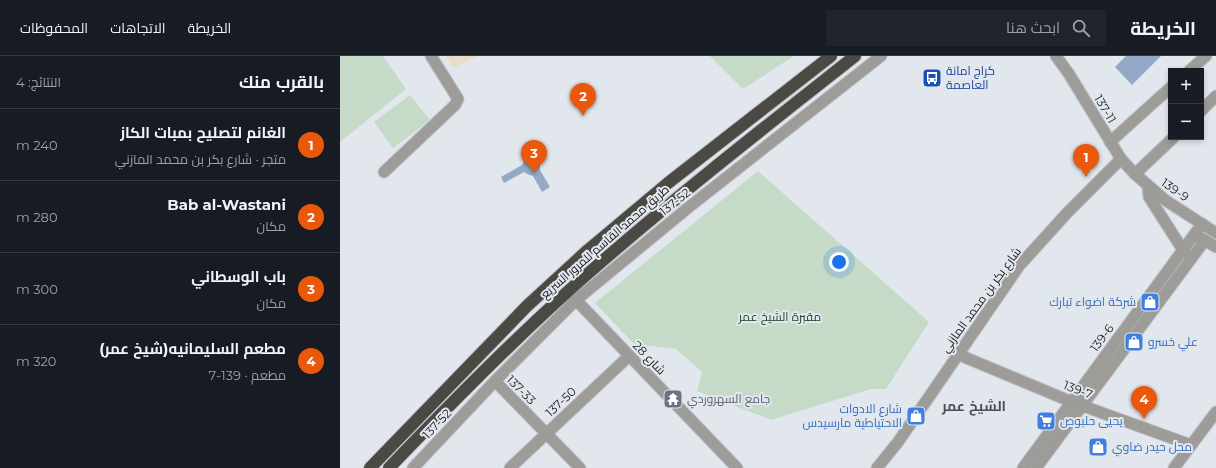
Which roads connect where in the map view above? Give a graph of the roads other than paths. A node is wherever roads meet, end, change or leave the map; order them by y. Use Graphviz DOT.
graph roads {
  1 [pos="431,56"];
  2 [pos="831,56"];
  3 [pos="855,56"];
  4 [pos="881,56"];
  5 [pos="1056,56"];
  6 [pos="1206,56"];
  7 [pos="1192,68"];
  8 [pos="1168,90"];
  9 [pos="1216,96"];
  10 [pos="1204,108"];
  11 [pos="1171,140"];
  12 [pos="1110,142"];
  13 [pos="1121,159"];
  14 [pos="384,172"];
  15 [pos="1135,174"];
  16 [pos="1148,187"];
  17 [pos="1202,224"];
  18 [pos="1216,233"];
  19 [pos="1195,234"];
  20 [pos="1205,240"];
  21 [pos="1216,247"];
  22 [pos="1184,250"];
  23 [pos="1192,258"];
  24 [pos="576,300"];
  25 [pos="957,354"];
  26 [pos="629,356"];
  27 [pos="495,381"];
  28 [pos="1072,402"];
  29 [pos="1082,406"];
  30 [pos="1216,412"];
  31 [pos="546,434"];
  32 [pos="1191,444"];
  33 [pos="370,468"];
  34 [pos="390,468"];
  35 [pos="413,468"];
  36 [pos="510,468"];
  37 [pos="580,468"];
  38 [pos="737,468"];
  39 [pos="877,468"];
  40 [pos="1023,468"];
  41 [pos="1036,468"];
  42 [pos="1174,468"];
  1 -- 14 [label="street"];
  2 -- 33 [label="highway, طريق محمد القاسم للمرور السريع"];
  3 -- 34 [label="highway, طريق محمد القاسم للمرور السريع"];
  4 -- 24 [label="street, 137-52"];
  5 -- 12 [label="street, 137-11"];
  6 -- 7 [label="street"];
  8 -- 12 [label="street"];
  9 -- 10 [label="street"];
  11 -- 15 [label="street"];
  12 -- 13 [label="street, 137-11"];
  13 -- 15 [label="street, 137-11"];
  13 -- 25 [label="street, شارع بكر بن محمد المازني"];
  15 -- 16 [label="street, 139-9"];
  16 -- 17 [label="street, 139-9"];
  16 -- 22 [label="street"];
  17 -- 18 [label="street, 139-9"];
  17 -- 19 [label="street, 139-6"];
  19 -- 20 [label="street"];
  19 -- 22 [label="street, 139-6"];
  20 -- 21 [label="street"];
  20 -- 23 [label="street, 139-6"];
  22 -- 23 [label="street"];
  22 -- 28 [label="street, 139-6"];
  23 -- 29 [label="street, 139-6"];
  24 -- 26 [label="street, شارع 28"];
  24 -- 27 [label="street, 137-52"];
  25 -- 28 [label="street, 139-7"];
  25 -- 39 [label="street, شارع بكر بن محمد المازني"];
  26 -- 31 [label="street, 137-50"];
  26 -- 38 [label="street, شارع 28"];
  27 -- 31 [label="street, 137-33"];
  27 -- 35 [label="street, 137-52"];
  28 -- 29 [label="street, 139-7"];
  28 -- 40 [label="street, 139-6"];
  29 -- 32 [label="street, 139-7"];
  29 -- 41 [label="street, 139-6"];
  30 -- 32 [label="street"];
  31 -- 36 [label="street, 137-50"];
  31 -- 37 [label="street, 137-33"];
  32 -- 42 [label="street"];
}
